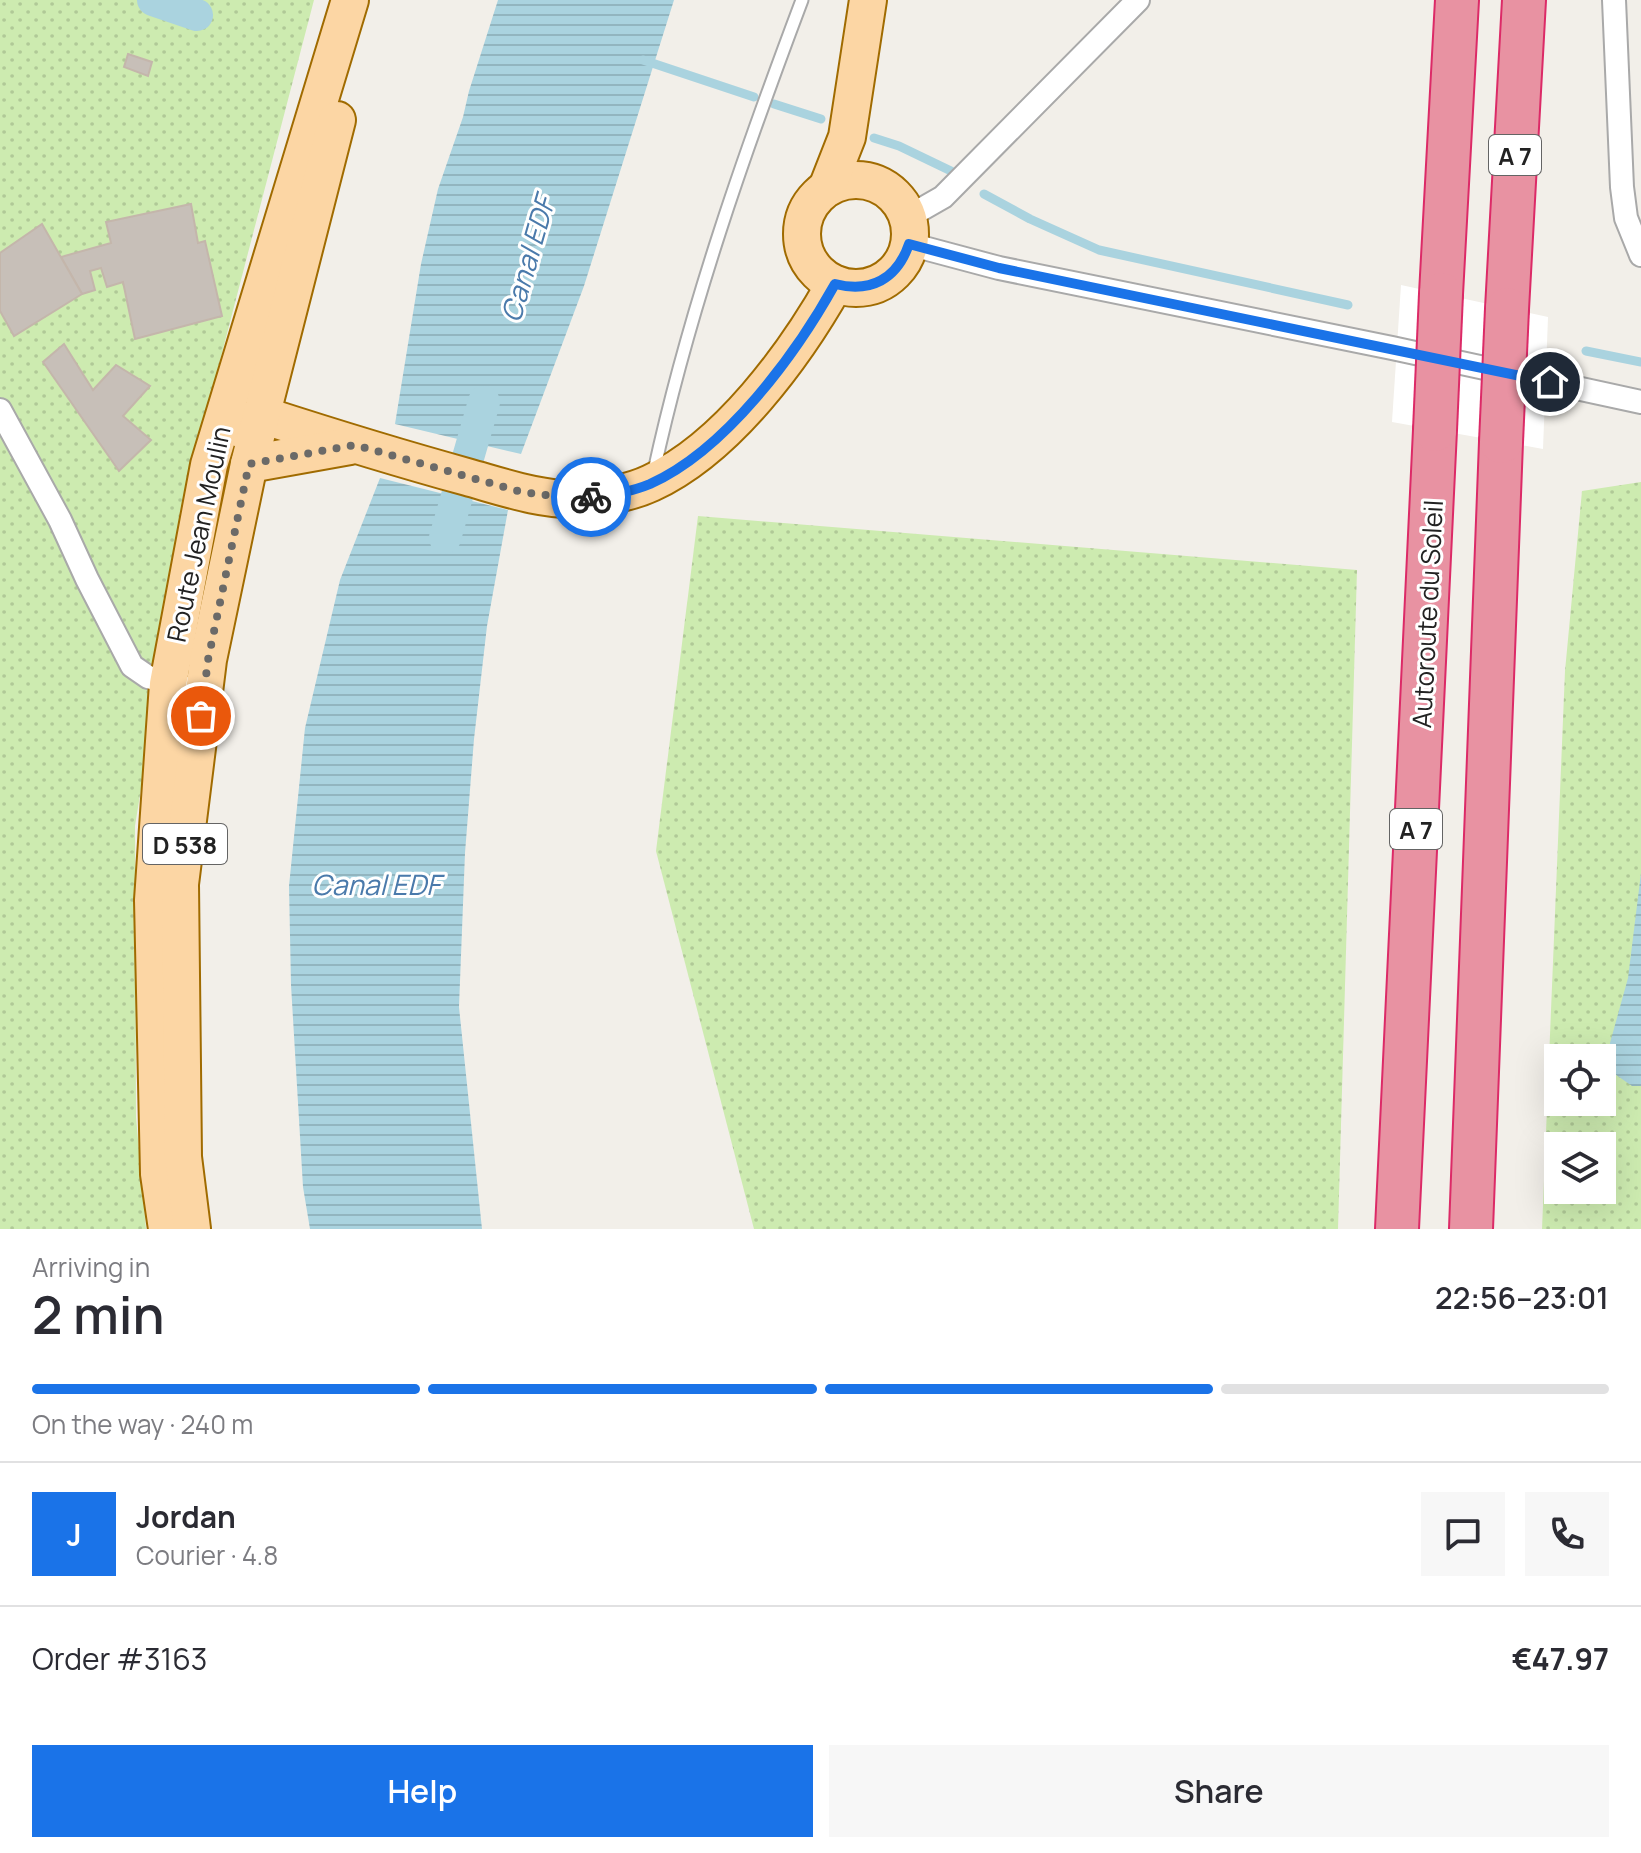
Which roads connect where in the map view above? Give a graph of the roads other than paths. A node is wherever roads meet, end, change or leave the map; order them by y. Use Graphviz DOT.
graph roads {
  1 [pos="350,0"];
  2 [pos="366,0"];
  3 [pos="802,0"];
  4 [pos="868,0"];
  5 [pos="1138,0"];
  6 [pos="1457,0"];
  7 [pos="1524,0"];
  8 [pos="1614,0"];
  9 [pos="847,137"];
  10 [pos="866,181"];
  11 [pos="827,188"];
  12 [pos="279,229"];
  13 [pos="909,231"];
  14 [pos="1641,255"];
  15 [pos="835,284"];
  16 [pos="1641,402"];
  17 [pos="0,410"];
  18 [pos="253,421"];
  19 [pos="369,450"];
  20 [pos="249,464"];
  21 [pos="209,465"];
  22 [pos="651,483"];
  23 [pos="188,677"];
  24 [pos="167,1229"];
  25 [pos="192,1229"];
  26 [pos="1397,1229"];
  27 [pos="1471,1229"];
  1 -- 12 [label="main road, Route Jean Moulin / D 538"];
  2 -- 18 [label="main road, D 538"];
  3 -- 22 [label="lane"];
  4 -- 9 [label="main road"];
  5 -- 13 [label="street"];
  6 -- 26 [label="highway, Autoroute du Soleil / A 7, bridge"];
  7 -- 27 [label="highway, A 7, bridge"];
  8 -- 14 [label="street"];
  9 -- 10 [label="main road"];
  9 -- 11 [label="main road"];
  10 -- 11 [label="main road"];
  10 -- 13 [label="main road"];
  11 -- 15 [label="main road"];
  12 -- 18 [label="main road, D 538"];
  12 -- 21 [label="main road, Route Jean Moulin / D 538"];
  13 -- 15 [label="main road"];
  13 -- 16 [label="street"];
  15 -- 22 [label="main road"];
  17 -- 23 [label="street"];
  18 -- 19 [label="main road"];
  18 -- 20 [label="main road, D 538"];
  18 -- 21 [label="main road"];
  19 -- 20 [label="main road"];
  19 -- 22 [label="main road"];
  20 -- 23 [label="main road, Route Jean Moulin / D 538"];
  21 -- 23 [label="main road, Route Jean Moulin / D 538"];
  23 -- 24 [label="main road, Route Jean Moulin / D 538"];
  23 -- 25 [label="main road, Route Jean Moulin / D 538"];
}
